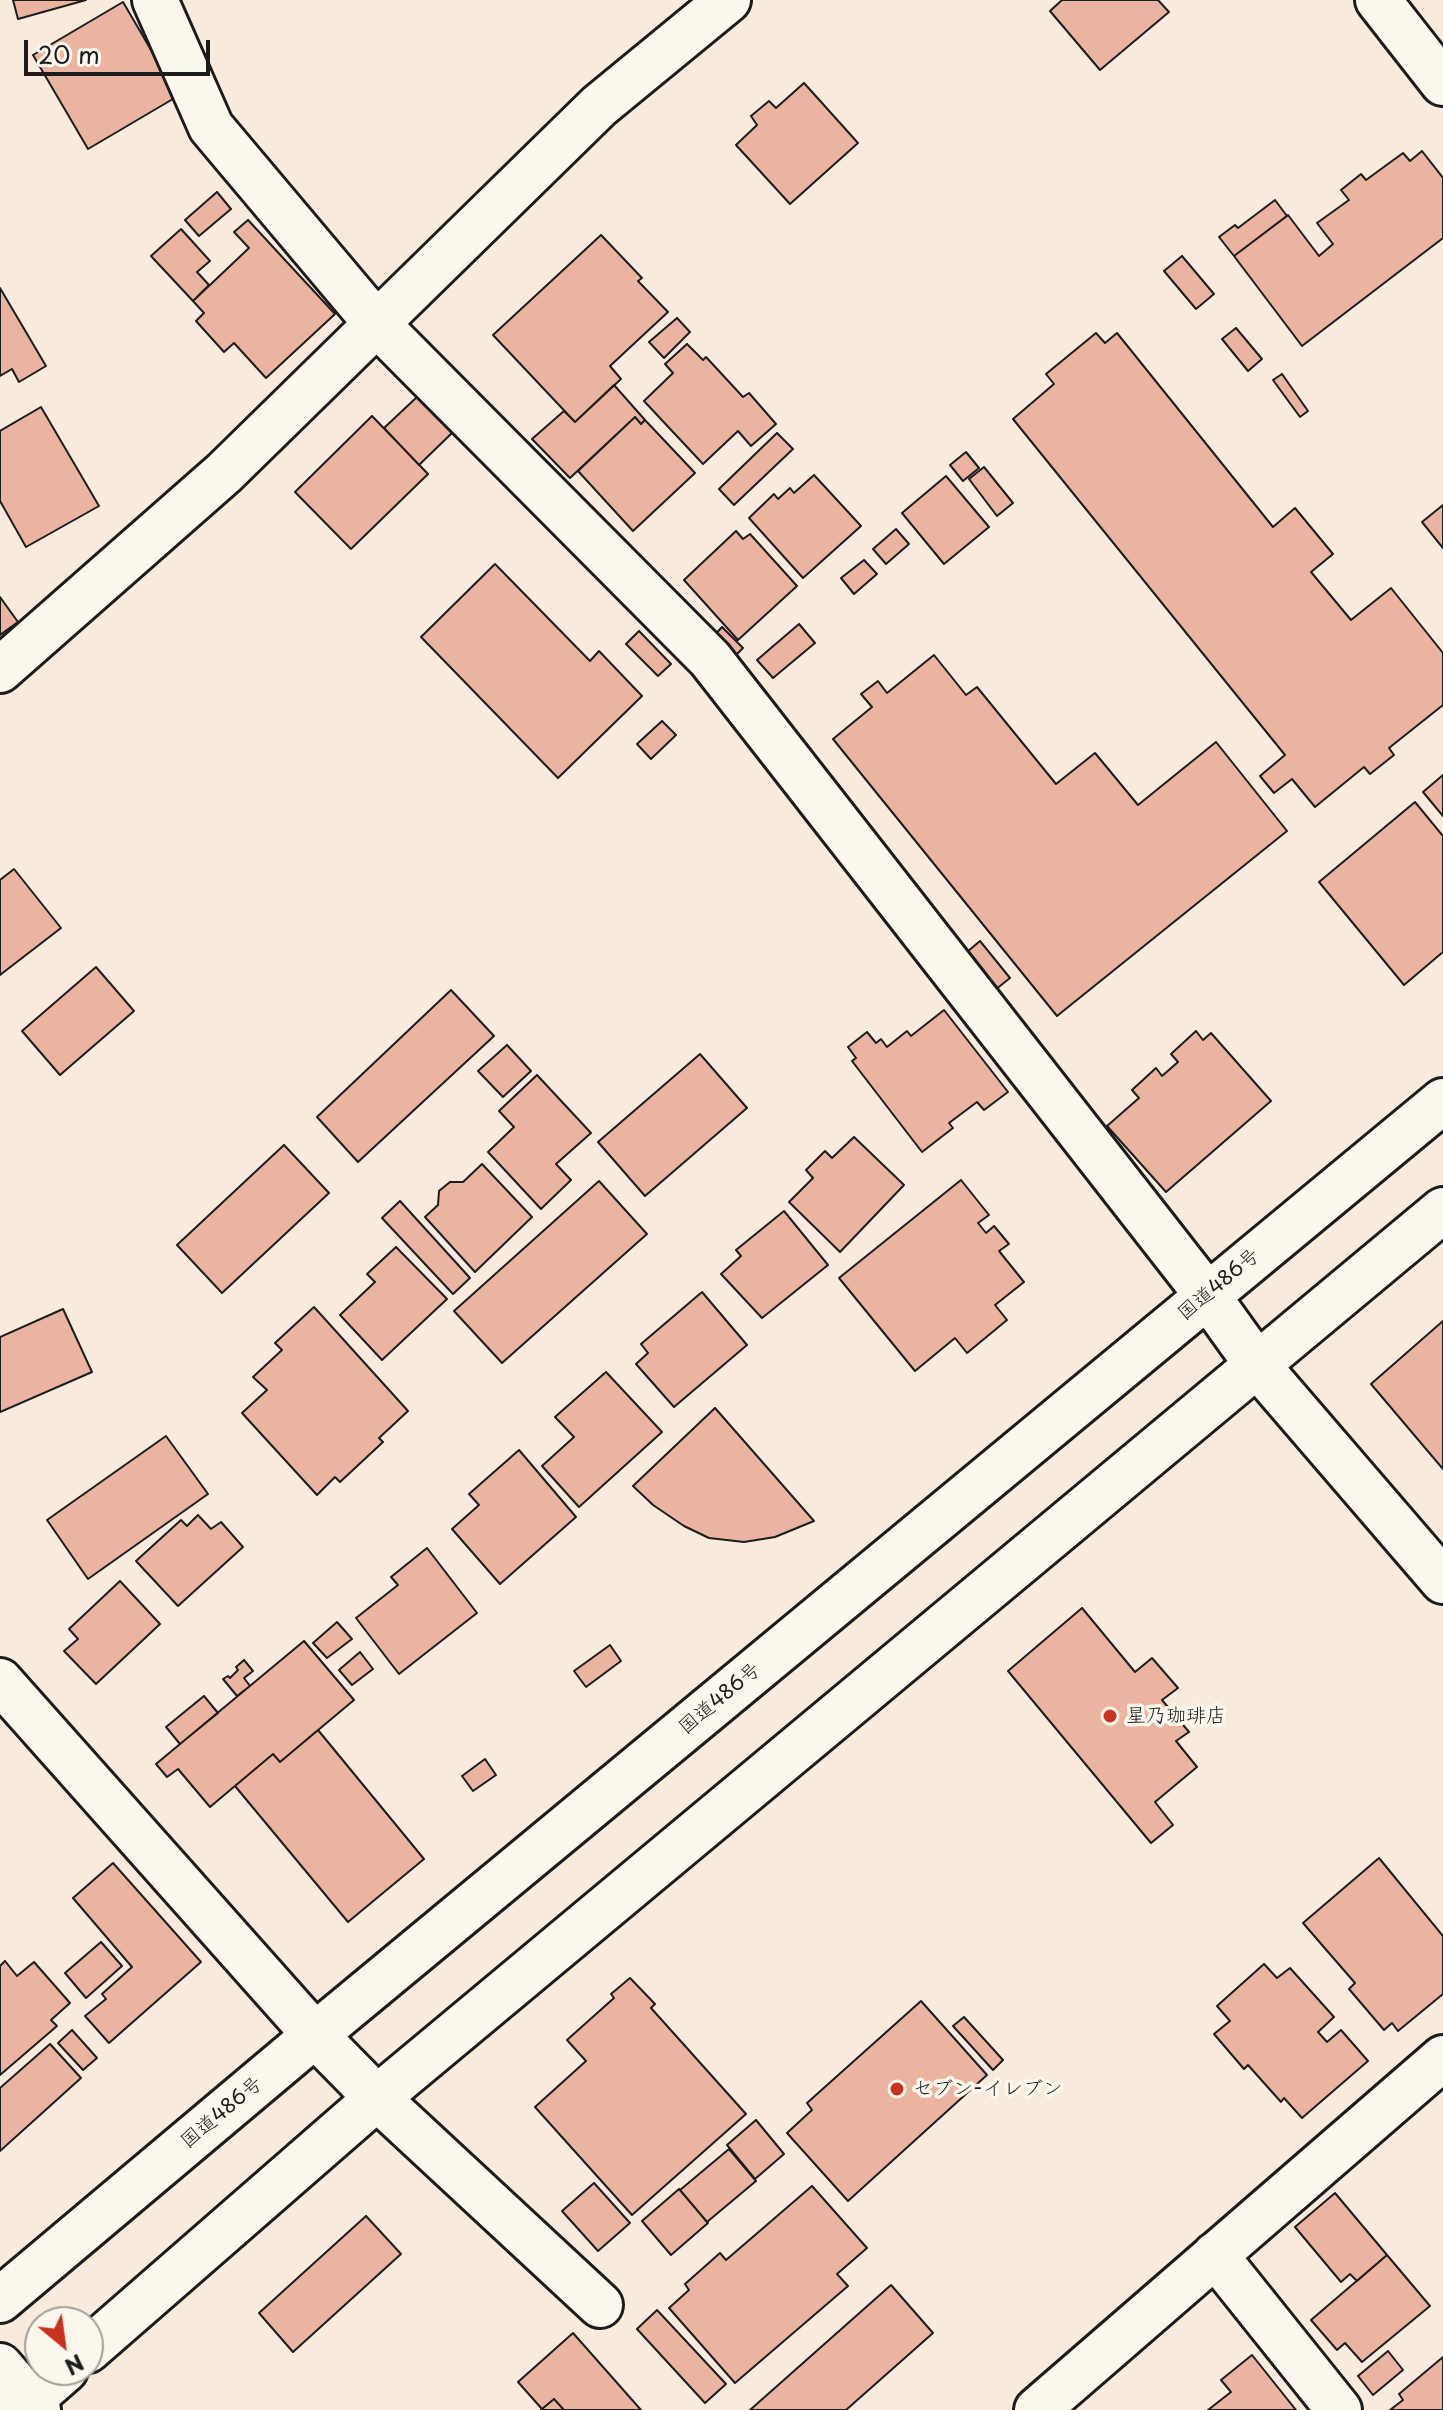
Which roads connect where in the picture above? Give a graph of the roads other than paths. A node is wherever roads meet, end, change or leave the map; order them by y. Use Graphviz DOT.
graph roads {
  1 [pos="155,0"];
  2 [pos="728,0"];
  3 [pos="1378,0"];
  4 [pos="1443,83"];
  5 [pos="376,323"];
  6 [pos="0,670"];
  7 [pos="1443,1101"];
  8 [pos="1443,1210"];
  9 [pos="1207,1295"];
  10 [pos="1258,1366"];
  11 [pos="1443,1581"];
  12 [pos="0,1681"];
  13 [pos="315,2035"];
  14 [pos="1443,2058"];
  15 [pos="377,2098"];
  16 [pos="1215,2255"];
  17 [pos="0,2300"];
  18 [pos="600,2305"];
  19 [pos="104,2336"];
  20 [pos="0,2366"];
  21 [pos="49,2386"];
  22 [pos="29,2407"];
  23 [pos="1037,2410"];
  24 [pos="1339,2410"];
  1 -- 5 [label="main road"];
  2 -- 5 [label="main road"];
  3 -- 4 [label="main road"];
  5 -- 6 [label="main road"];
  5 -- 9 [label="main road"];
  7 -- 9 [label="main road, 国道486号"];
  8 -- 10 [label="main road"];
  9 -- 10 [label="main road"];
  9 -- 13 [label="main road, 国道486号"];
  10 -- 11 [label="main road"];
  10 -- 15 [label="main road"];
  12 -- 13 [label="main road"];
  13 -- 15 [label="main road"];
  13 -- 17 [label="main road, 国道486号"];
  14 -- 16 [label="main road"];
  15 -- 18 [label="main road"];
  15 -- 19 [label="main road"];
  16 -- 23 [label="main road"];
  16 -- 24 [label="main road"];
  20 -- 22 [label="main road"];
  21 -- 22 [label="main road"];
}
